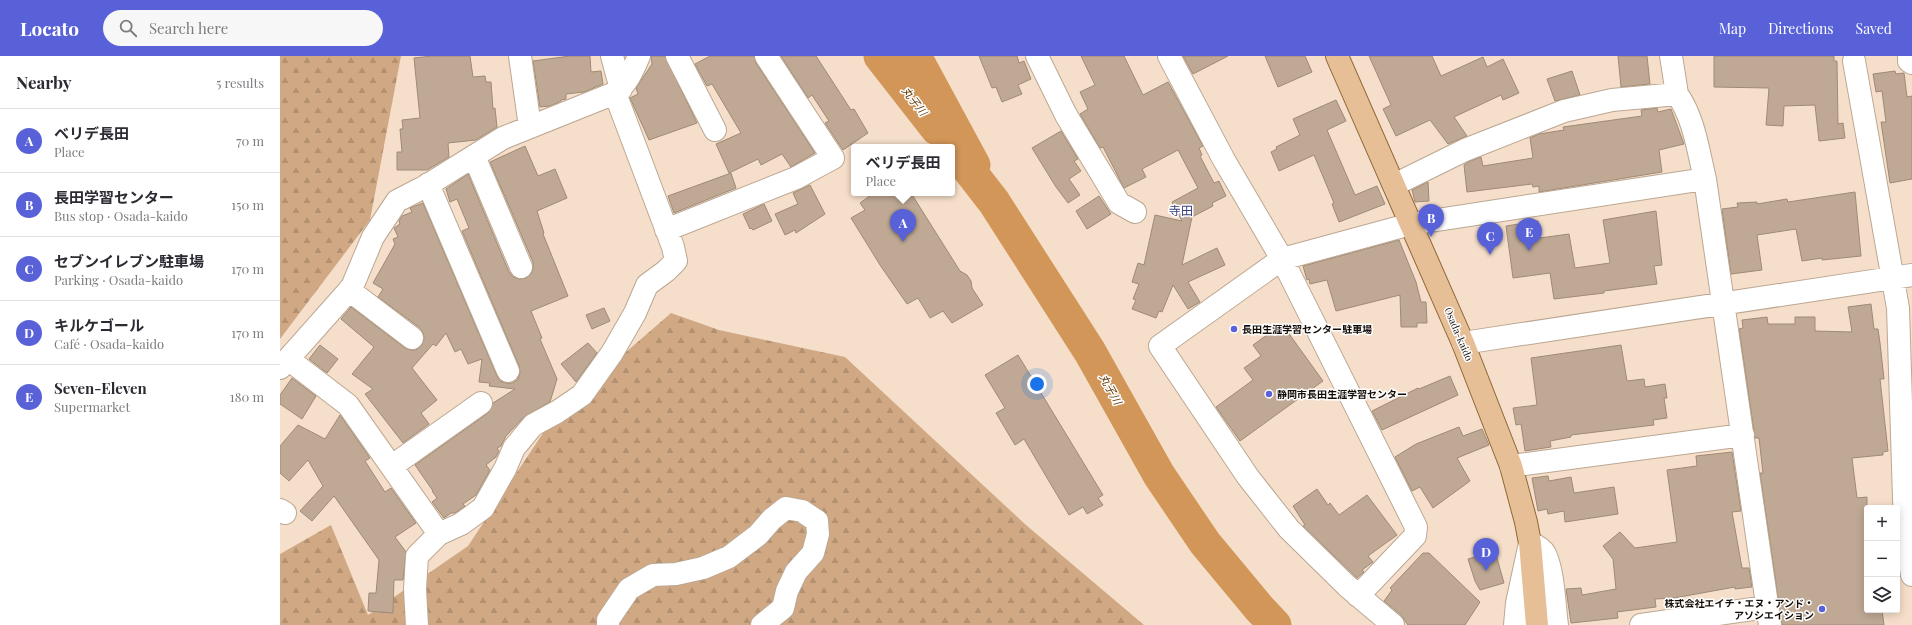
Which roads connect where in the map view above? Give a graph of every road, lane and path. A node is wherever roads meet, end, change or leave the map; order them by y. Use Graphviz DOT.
graph roads {
  1 [pos="520,56"];
  2 [pos="612,56"];
  3 [pos="640,56"];
  4 [pos="677,56"];
  5 [pos="766,56"];
  6 [pos="1037,56"];
  7 [pos="1169,56"];
  8 [pos="1337,56"];
  9 [pos="1671,56"];
  10 [pos="1909,56"];
  11 [pos="1854,61"];
  12 [pos="1912,64"];
  13 [pos="618,91"];
  14 [pos="1677,94"];
  15 [pos="530,128"];
  16 [pos="715,130"];
  17 [pos="474,156"];
  18 [pos="1705,179"];
  19 [pos="428,184"];
  20 [pos="1394,184"];
  21 [pos="1134,212"];
  22 [pos="1411,224"];
  23 [pos="666,230"];
  24 [pos="1282,259"];
  25 [pos="521,267"];
  26 [pos="1902,276"];
  27 [pos="349,290"];
  28 [pos="1722,302"];
  29 [pos="1898,308"];
  30 [pos="412,338"];
  31 [pos="1464,343"];
  32 [pos="284,363"];
  33 [pos="1912,367"];
  34 [pos="508,371"];
  35 [pos="481,403"];
  36 [pos="1743,435"];
  37 [pos="392,466"];
  38 [pos="1511,466"];
  39 [pos="439,534"];
  40 [pos="1530,543"];
  41 [pos="1912,575"];
  42 [pos="1358,596"];
  43 [pos="1769,616"];
  44 [pos="417,625"];
  45 [pos="608,625"];
  46 [pos="762,625"];
  47 [pos="1393,625"];
  48 [pos="1515,625"];
  49 [pos="1537,625"];
  50 [pos="1557,625"];
  51 [pos="1640,625"];
  1 -- 15 [label="street"];
  2 -- 13 [label="street"];
  3 -- 13 [label="street"];
  4 -- 16 [label="street"];
  5 -- 23 [label="street"];
  6 -- 21 [label="street"];
  7 -- 24 [label="street"];
  8 -- 20 [label="main road, Osada-kaido"];
  9 -- 14 [label="street"];
  10 -- 12 [label="street"];
  11 -- 26 [label="street"];
  13 -- 15 [label="street"];
  13 -- 23 [label="street"];
  14 -- 18 [label="street"];
  14 -- 20 [label="street"];
  15 -- 17 [label="street"];
  17 -- 19 [label="street"];
  17 -- 25 [label="street"];
  18 -- 22 [label="street"];
  18 -- 28 [label="street"];
  19 -- 27 [label="street"];
  19 -- 34 [label="street"];
  20 -- 22 [label="main road, Osada-kaido"];
  22 -- 24 [label="street"];
  22 -- 31 [label="main road, Osada-kaido"];
  23 -- 39 [label="street"];
  24 -- 42 [label="street"];
  24 -- 42 [label="street"];
  26 -- 28 [label="street"];
  26 -- 29 [label="street"];
  27 -- 30 [label="street"];
  27 -- 32 [label="street"];
  28 -- 31 [label="street"];
  28 -- 36 [label="street"];
  29 -- 33 [label="street"];
  29 -- 41 [label="street"];
  31 -- 38 [label="main road, Osada-kaido"];
  32 -- 37 [label="street"];
  35 -- 37 [label="street"];
  36 -- 38 [label="street"];
  36 -- 43 [label="street"];
  37 -- 39 [label="street"];
  38 -- 40 [label="main road, Osada-kaido"];
  39 -- 44 [label="street"];
  40 -- 48 [label="street"];
  40 -- 49 [label="main road, Osada-kaido"];
  40 -- 50 [label="street"];
  42 -- 47 [label="street"];
  43 -- 51 [label="street"];
  45 -- 46 [label="street"];
}
